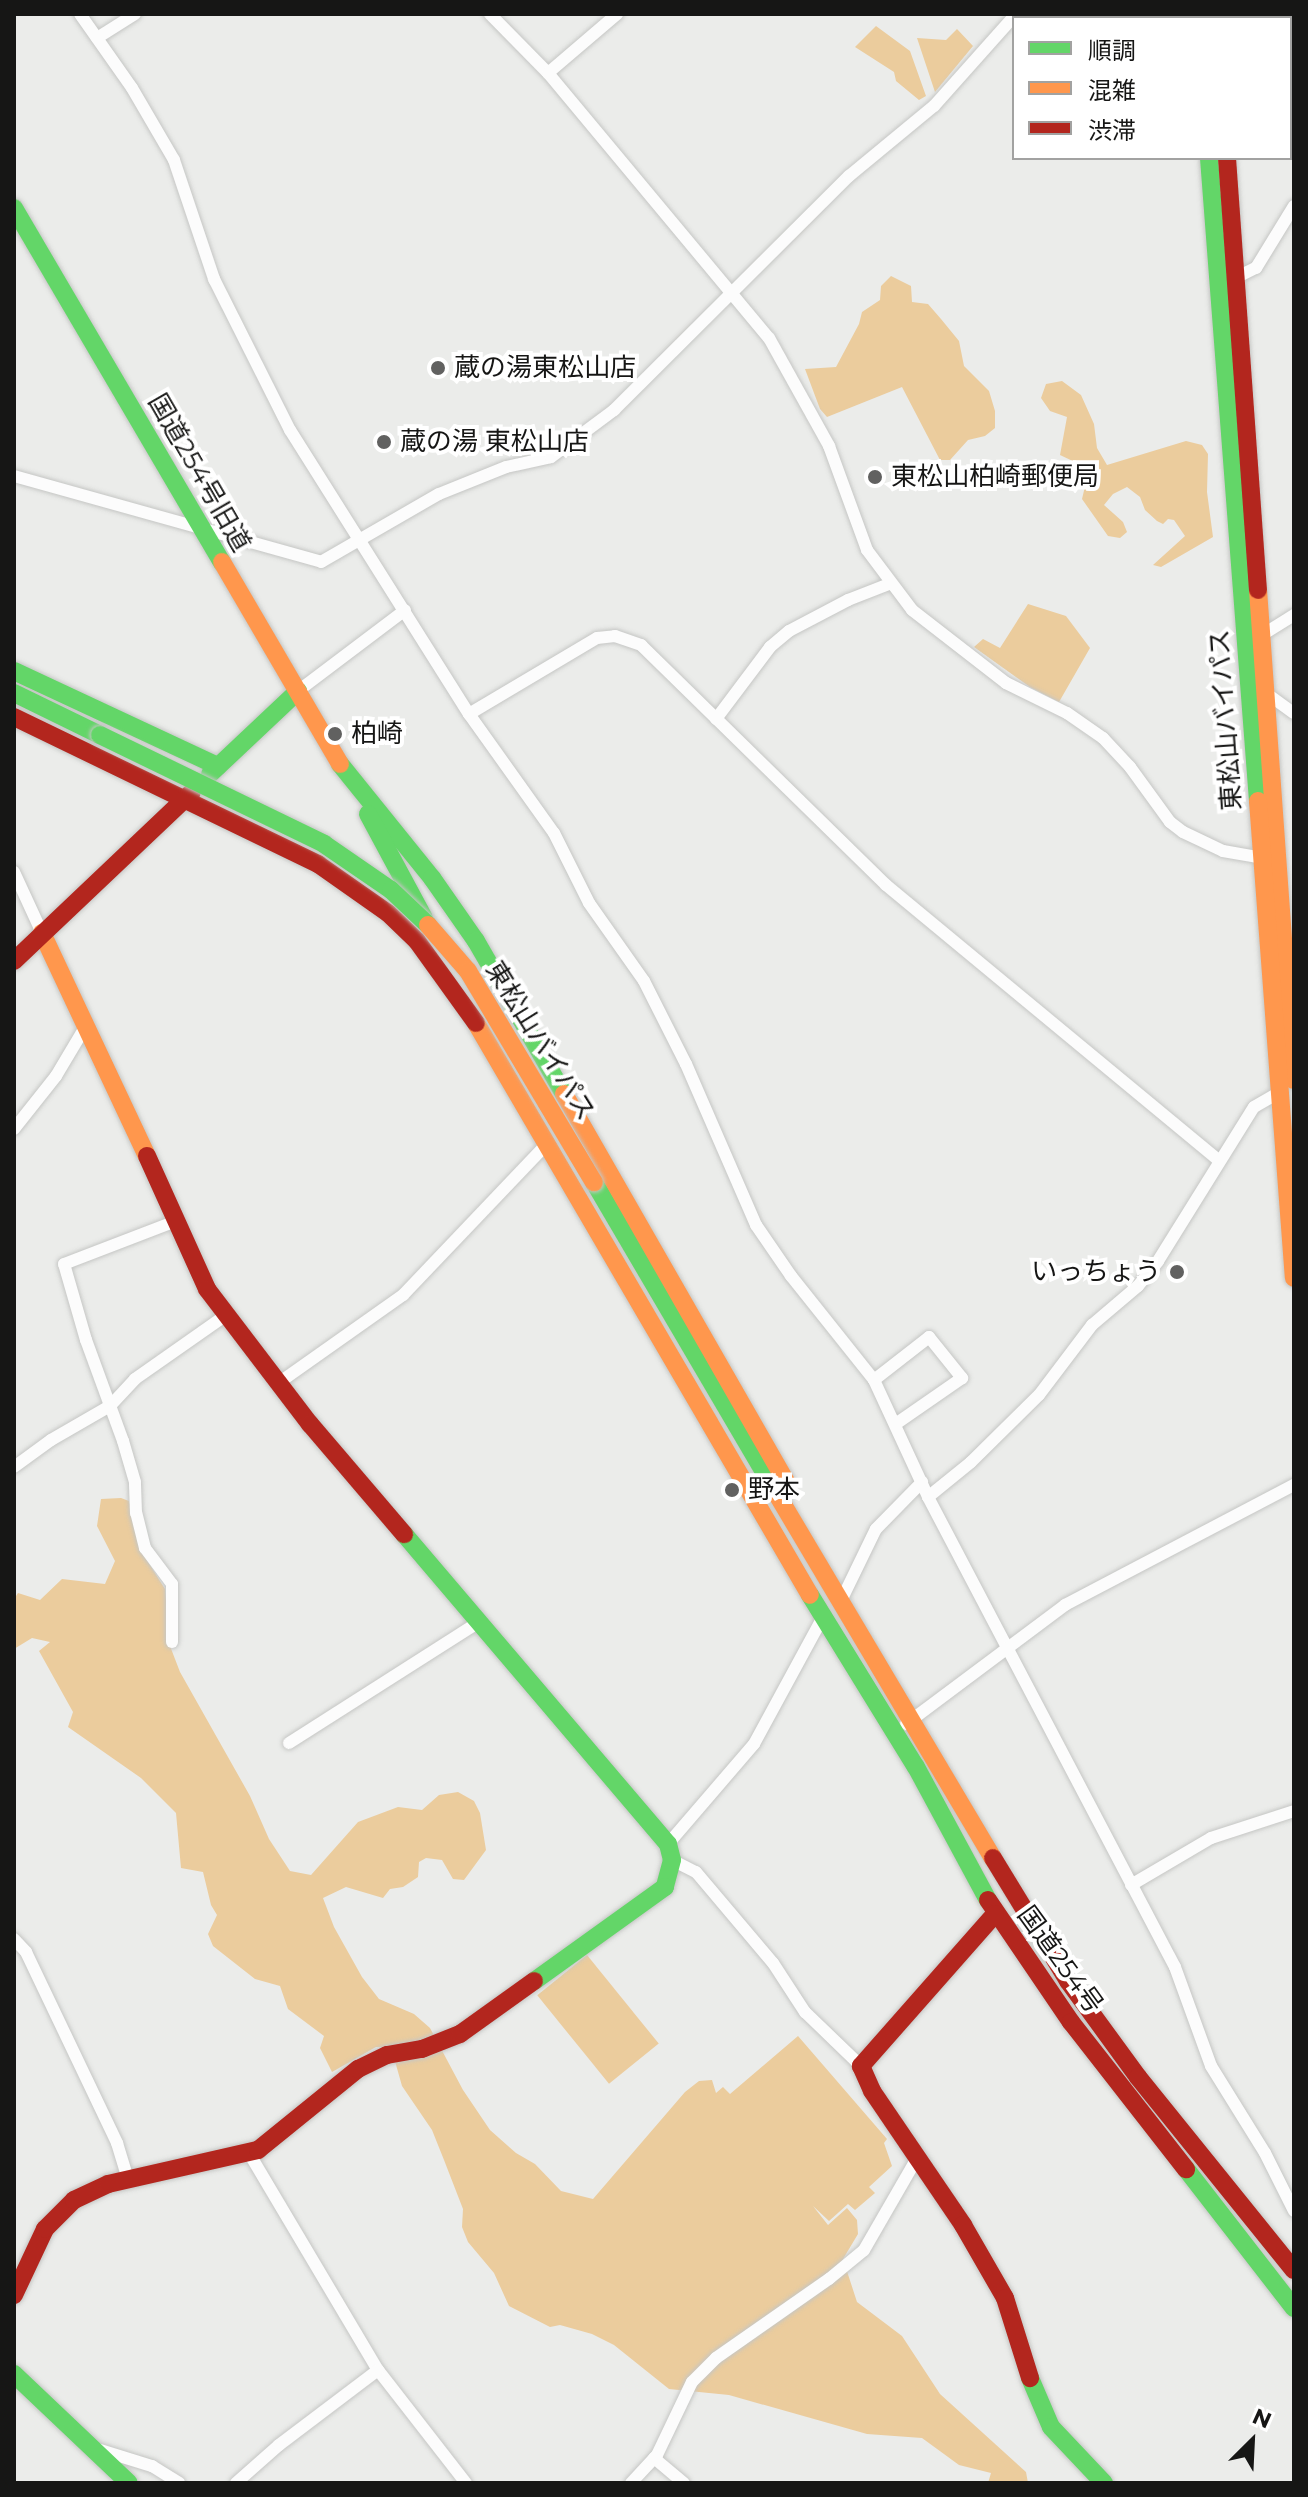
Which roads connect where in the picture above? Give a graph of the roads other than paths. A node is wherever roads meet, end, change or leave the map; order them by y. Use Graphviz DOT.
graph roads {
  1 [pos="80,14"];
  2 [pos="135,14"];
  3 [pos="490,14"];
  4 [pos="617,14"];
  5 [pos="1012,18"];
  6 [pos="97,38"];
  7 [pos="548,73"];
  8 [pos="1209,160"];
  9 [pos="1227,160"];
  10 [pos="1294,206"];
  11 [pos="14,208"];
  12 [pos="1228,281"];
  13 [pos="732,294"];
  14 [pos="14,476"];
  15 [pos="200,526"];
  16 [pos="361,541"];
  17 [pos="889,584"];
  18 [pos="405,610"];
  19 [pos="1294,615"];
  20 [pos="1262,635"];
  21 [pos="14,671"];
  22 [pos="298,691"];
  23 [pos="14,693"];
  24 [pos="1266,693"];
  25 [pos="1294,713"];
  26 [pos="469,714"];
  27 [pos="14,717"];
  28 [pos="716,719"];
  29 [pos="340,764"];
  30 [pos="218,766"];
  31 [pos="185,799"];
  32 [pos="1278,858"];
  33 [pos="14,872"];
  34 [pos="468,929"];
  35 [pos="42,933"];
  36 [pos="439,947"];
  37 [pos="14,961"];
  38 [pos="87,1024"];
  39 [pos="483,1032"];
  40 [pos="1287,1091"];
  41 [pos="581,1126"];
  42 [pos="14,1129"];
  43 [pos="546,1145"];
  44 [pos="1218,1160"];
  45 [pos="176,1221"];
  46 [pos="1294,1278"];
  47 [pos="226,1315"];
  48 [pos="874,1380"];
  49 [pos="280,1382"];
  50 [pos="110,1406"];
  51 [pos="897,1423"];
  52 [pos="14,1467"];
  53 [pos="922,1482"];
  54 [pos="1294,1485"];
  55 [pos="928,1497"];
  56 [pos="840,1603"];
  57 [pos="823,1617"];
  58 [pos="479,1622"];
  59 [pos="172,1642"];
  60 [pos="1008,1647"];
  61 [pos="902,1727"];
  62 [pos="289,1743"];
  63 [pos="1294,1811"];
  64 [pos="670,1852"];
  65 [pos="1131,1885"];
  66 [pos="995,1914"];
  67 [pos="14,1939"];
  68 [pos="861,2066"];
  69 [pos="249,2153"];
  70 [pos="916,2160"];
  71 [pos="128,2178"];
  72 [pos="1294,2211"];
  73 [pos="1294,2270"];
  74 [pos="14,2295"];
  75 [pos="1294,2308"];
  76 [pos="378,2370"];
  77 [pos="14,2374"];
  78 [pos="90,2447"];
  79 [pos="654,2458"];
  80 [pos="129,2483"];
  81 [pos="179,2483"];
  82 [pos="236,2483"];
  83 [pos="466,2483"];
  84 [pos="631,2483"];
  85 [pos="684,2483"];
  86 [pos="1104,2483"];
  1 -- 6 [label="street"];
  2 -- 6 [label="street"];
  3 -- 7 [label="street"];
  4 -- 7 [label="street"];
  5 -- 13 [label="street"];
  6 -- 16 [label="street"];
  7 -- 13 [label="street"];
  8 -- 12 [label="main road, 東松山バイパス"];
  9 -- 12 [label="main road, 東松山バイパス"];
  10 -- 12 [label="street"];
  11 -- 15 [label="main road, 国道254号旧道"];
  12 -- 20 [label="main road, 東松山バイパス"];
  12 -- 32 [label="main road, 東松山バイパス"];
  13 -- 16 [label="street"];
  13 -- 17 [label="street"];
  14 -- 15 [label="street"];
  15 -- 16 [label="street"];
  15 -- 22 [label="main road, 国道254号旧道"];
  16 -- 18 [label="street"];
  17 -- 28 [label="street"];
  17 -- 32 [label="street"];
  18 -- 22 [label="street"];
  18 -- 26 [label="street"];
  19 -- 20 [label="street"];
  20 -- 24 [label="main road, 東松山バイパス"];
  21 -- 30 [label="main road"];
  22 -- 29 [label="main road, 国道254号旧道"];
  22 -- 30 [label="main road"];
  23 -- 56 [label="main road, 東松山バイパス, bridge"];
  24 -- 25 [label="street"];
  24 -- 32 [label="main road, 東松山バイパス"];
  26 -- 28 [label="street"];
  26 -- 48 [label="street"];
  27 -- 31 [label="main road, 東松山バイパス"];
  28 -- 44 [label="street"];
  29 -- 34 [label="main road"];
  29 -- 36 [label="main road"];
  30 -- 31 [label="main road"];
  31 -- 35 [label="main road"];
  31 -- 39 [label="main road, 東松山バイパス"];
  32 -- 40 [label="main road, 東松山バイパス"];
  33 -- 35 [label="street"];
  34 -- 36 [label="main road"];
  34 -- 41 [label="main road"];
  35 -- 37 [label="main road"];
  35 -- 38 [label="main road"];
  36 -- 39 [label="main road"];
  38 -- 42 [label="street"];
  38 -- 45 [label="main road"];
  39 -- 43 [label="main road, 東松山バイパス"];
  40 -- 44 [label="street"];
  40 -- 46 [label="main road, 東松山バイパス"];
  41 -- 43 [label="main road"];
  41 -- 56 [label="main road"];
  43 -- 49 [label="street"];
  43 -- 57 [label="main road, 東松山バイパス"];
  44 -- 55 [label="street"];
  45 -- 47 [label="main road"];
  45 -- 50 [label="street"];
  47 -- 49 [label="main road"];
  47 -- 50 [label="street"];
  48 -- 51 [label="street"];
  48 -- 51 [label="street"];
  49 -- 58 [label="main road"];
  50 -- 52 [label="street"];
  50 -- 59 [label="street"];
  51 -- 53 [label="street"];
  53 -- 55 [label="street"];
  53 -- 56 [label="street"];
  54 -- 60 [label="street"];
  55 -- 60 [label="street"];
  56 -- 61 [label="main road, 国道254号"];
  57 -- 61 [label="main road, 国道254号"];
  57 -- 64 [label="street"];
  58 -- 62 [label="street"];
  58 -- 64 [label="main road"];
  60 -- 61 [label="street"];
  60 -- 65 [label="street"];
  61 -- 66 [label="main road, 国道254号"];
  61 -- 73 [label="main road, 国道254号"];
  63 -- 65 [label="street"];
  64 -- 68 [label="street"];
  64 -- 69 [label="main road"];
  65 -- 72 [label="street"];
  66 -- 68 [label="main road"];
  66 -- 75 [label="main road, 国道254号"];
  67 -- 71 [label="street"];
  68 -- 70 [label="main road"];
  69 -- 71 [label="main road"];
  69 -- 76 [label="street"];
  70 -- 79 [label="street"];
  70 -- 86 [label="main road"];
  71 -- 74 [label="main road"];
  76 -- 82 [label="street"];
  76 -- 83 [label="street"];
  77 -- 78 [label="main road"];
  78 -- 80 [label="main road"];
  78 -- 81 [label="street"];
  79 -- 84 [label="street"];
  79 -- 85 [label="street"];
}
